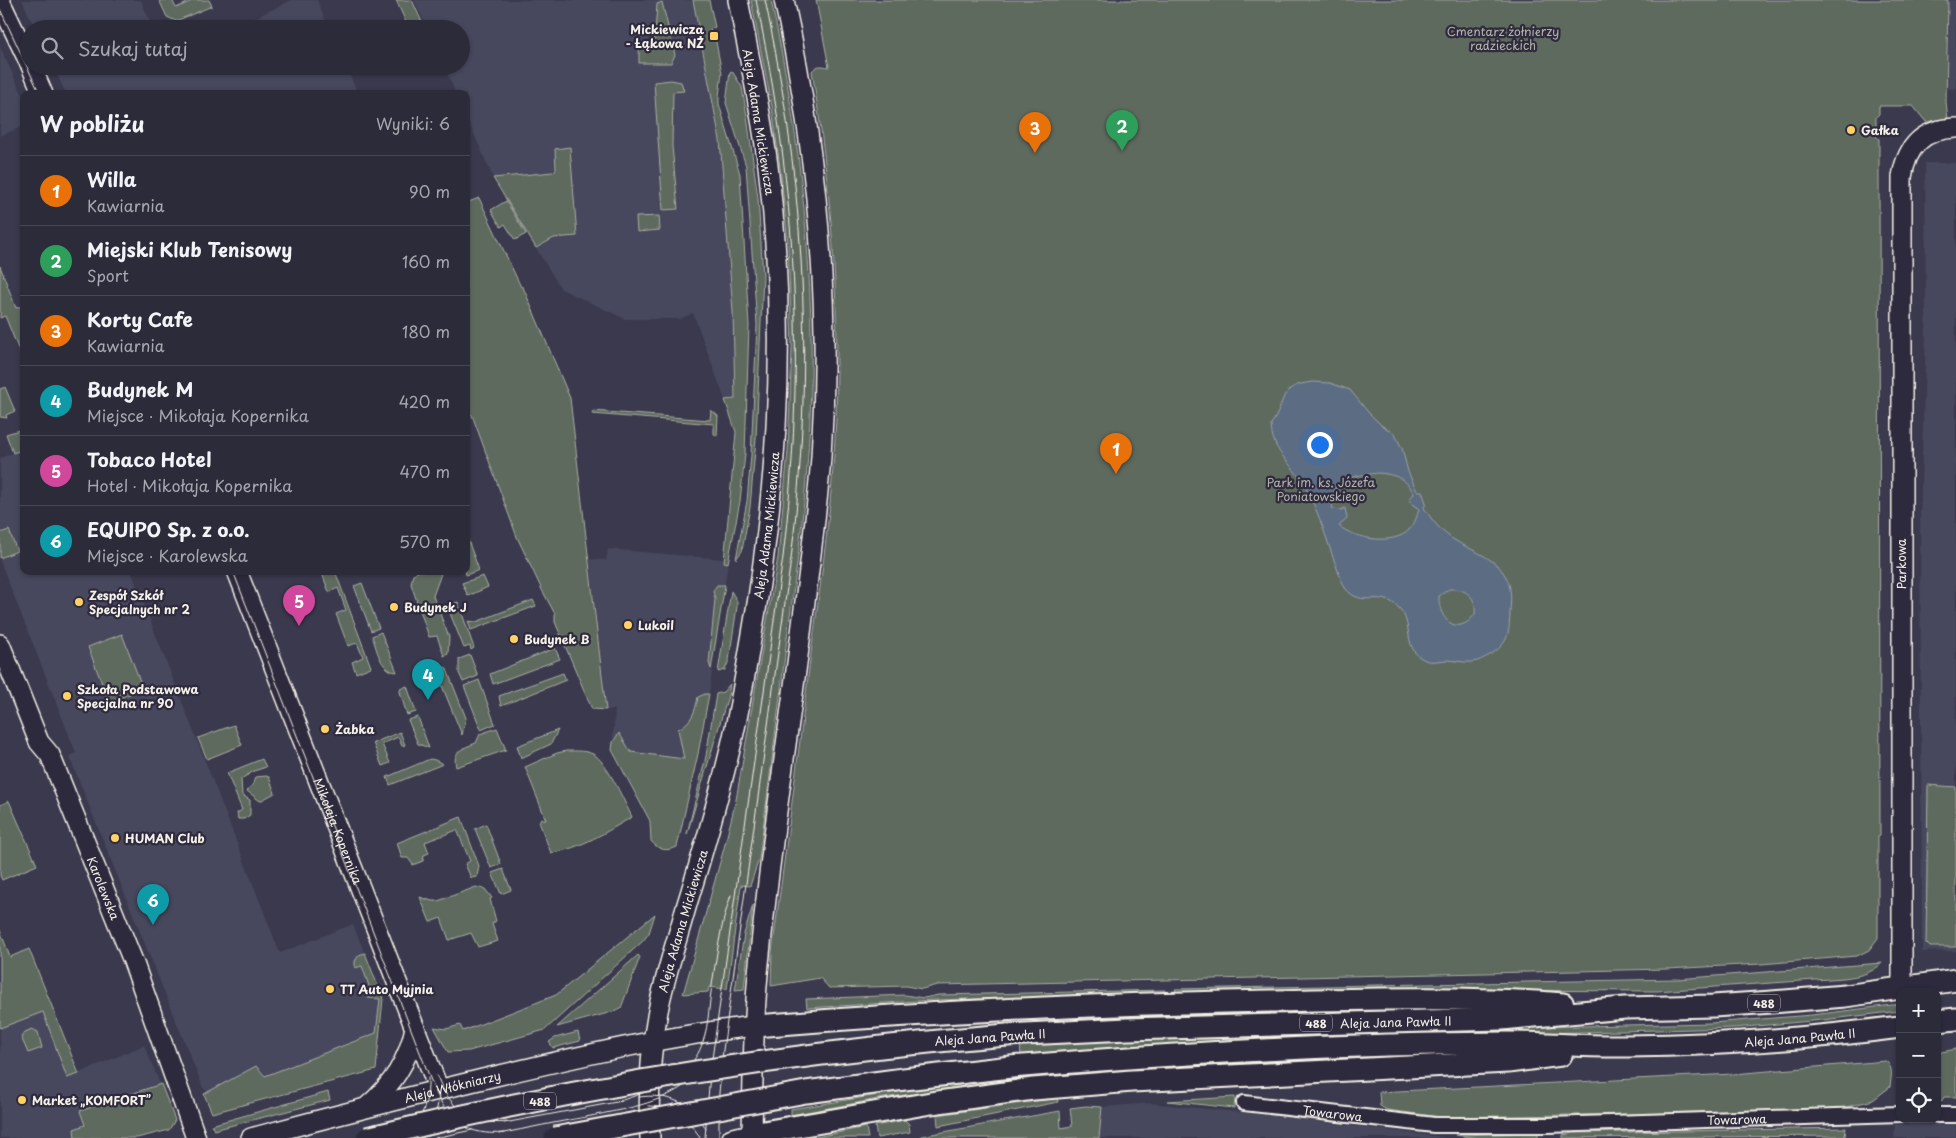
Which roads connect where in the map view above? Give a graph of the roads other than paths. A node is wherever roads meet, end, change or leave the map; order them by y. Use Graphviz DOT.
graph roads {
  1 [pos="738,0"];
  2 [pos="784,0"];
  3 [pos="0,1"];
  4 [pos="20,43"];
  5 [pos="35,75"];
  6 [pos="41,90"];
  7 [pos="1956,128"];
  8 [pos="239,575"];
  9 [pos="0,644"];
  10 [pos="1956,980"];
  11 [pos="1902,988"];
  12 [pos="1896,989"];
  13 [pos="1625,1008"];
  14 [pos="1956,1018"];
  15 [pos="1941,1020"];
  16 [pos="755,1026"];
  17 [pos="1896,1027"];
  18 [pos="414,1028"];
  19 [pos="654,1041"];
  20 [pos="1626,1046"];
  21 [pos="439,1090"];
  22 [pos="1244,1103"];
  23 [pos="366,1108"];
  24 [pos="1896,1114"];
  25 [pos="1941,1115"];
  26 [pos="1956,1115"];
  27 [pos="745,1137"];
  28 [pos="196,1138"];
  29 [pos="251,1138"];
  30 [pos="367,1138"];
  31 [pos="555,1138"];
  32 [pos="650,1138"];
  1 -- 19 [label="main road, Aleja Adama Mickiewicza"];
  2 -- 16 [label="main road"];
  3 -- 4 [label="main road"];
  5 -- 6 [label="main road"];
  7 -- 11 [label="main road, Parkowa"];
  8 -- 18 [label="main road, Mikołaja Kopernika"];
  9 -- 28 [label="main road, Karolewska"];
  10 -- 11 [label="main road, Aleja Jana Pawła II / 488"];
  12 -- 13 [label="main road, Aleja Jana Pawła II / 488"];
  13 -- 16 [label="main road"];
  13 -- 30 [label="main road, Aleja Jana Pawła II / 488, bridge"];
  14 -- 15 [label="main road"];
  16 -- 19 [label="main road, Aleja Włókniarzy"];
  16 -- 27 [label="main road"];
  17 -- 20 [label="main road, Aleja Jana Pawła II / 488"];
  18 -- 21 [label="main road, Mikołaja Kopernika"];
  18 -- 23 [label="main road"];
  19 -- 21 [label="main road, Aleja Włókniarzy"];
  19 -- 32 [label="main road, Aleja Adama Mickiewicza"];
  20 -- 27 [label="main road"];
  20 -- 31 [label="main road, Aleja Jana Pawła II / 488, bridge"];
  21 -- 23 [label="main road, Aleja Włókniarzy"];
  22 -- 24 [label="street, Towarowa"];
  23 -- 29 [label="main road, Aleja Włókniarzy"];
  25 -- 26 [label="street"];
}
